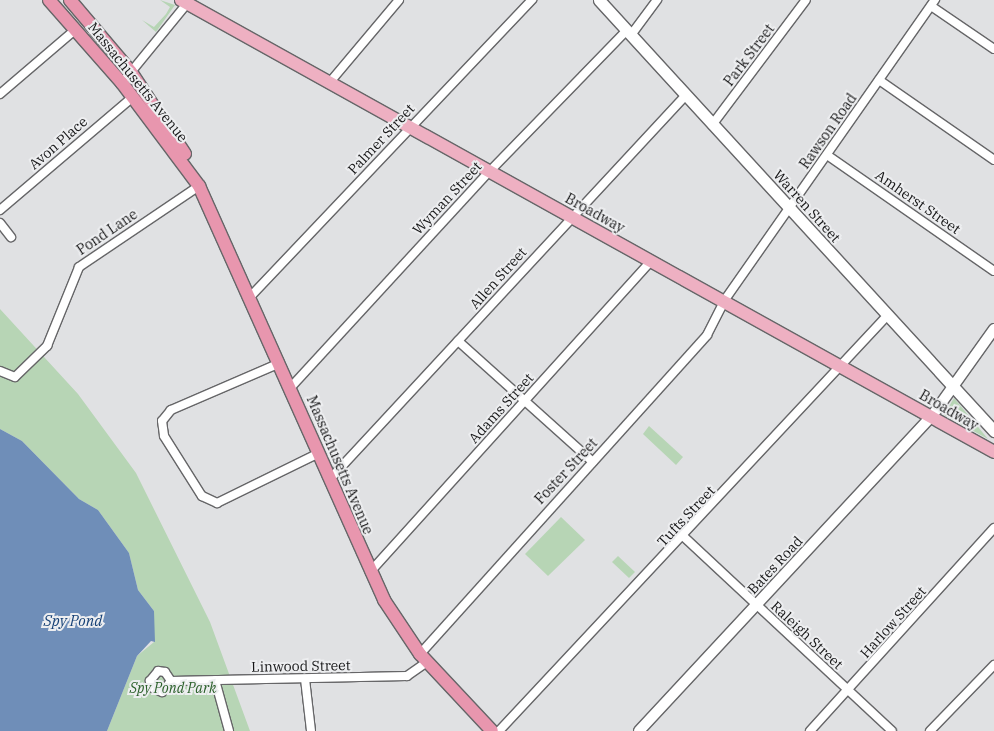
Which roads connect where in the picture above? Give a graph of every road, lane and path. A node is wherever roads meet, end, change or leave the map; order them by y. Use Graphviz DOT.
graph roads {
  1 [pos="49,0"];
  2 [pos="70,0"];
  3 [pos="399,0"];
  4 [pos="532,0"];
  5 [pos="599,0"];
  6 [pos="657,0"];
  7 [pos="806,0"];
  8 [pos="186,1"];
  9 [pos="933,3"];
  10 [pos="76,29"];
  11 [pos="629,33"];
  12 [pos="994,49"];
  13 [pos="131,72"];
  14 [pos="879,80"];
  15 [pos="330,82"];
  16 [pos="122,83"];
  17 [pos="0,94"];
  18 [pos="685,96"];
  19 [pos="133,97"];
  20 [pos="712,125"];
  21 [pos="409,126"];
  22 [pos="827,155"];
  23 [pos="994,160"];
  24 [pos="489,172"];
  25 [pos="199,186"];
  26 [pos="789,208"];
  27 [pos="0,210"];
  28 [pos="571,217"];
  29 [pos="0,223"];
  30 [pos="11,237"];
  31 [pos="651,261"];
  32 [pos="994,271"];
  33 [pos="250,296"];
  34 [pos="724,301"];
  35 [pos="887,316"];
  36 [pos="994,328"];
  37 [pos="458,341"];
  38 [pos="280,363"];
  39 [pos="842,367"];
  40 [pos="0,371"];
  41 [pos="954,386"];
  42 [pos="291,387"];
  43 [pos="525,401"];
  44 [pos="932,416"];
  45 [pos="994,431"];
  46 [pos="994,452"];
  47 [pos="319,454"];
  48 [pos="593,462"];
  49 [pos="330,478"];
  50 [pos="994,528"];
  51 [pos="684,537"];
  52 [pos="370,572"];
  53 [pos="756,605"];
  54 [pos="423,658"];
  55 [pos="994,665"];
  56 [pos="305,679"];
  57 [pos="215,680"];
  58 [pos="171,681"];
  59 [pos="848,690"];
  60 [pos="229,731"];
  61 [pos="310,731"];
  62 [pos="492,731"];
  63 [pos="499,731"];
  64 [pos="639,731"];
  65 [pos="810,731"];
  66 [pos="892,731"];
  67 [pos="930,731"];
  1 -- 10 [label="highway, Massachusetts Avenue"];
  2 -- 13 [label="highway, Massachusetts Avenue"];
  3 -- 15 [label="street"];
  4 -- 21 [label="street, Palmer Street"];
  5 -- 11 [label="main road, Warren Street"];
  6 -- 11 [label="street, Wyman Street"];
  7 -- 20 [label="street, Park Street"];
  8 -- 13 [label="street"];
  8 -- 15 [label="main road, Broadway"];
  9 -- 12 [label="street"];
  9 -- 14 [label="street, Rawson Road"];
  10 -- 16 [label="highway, Massachusetts Avenue"];
  10 -- 17 [label="street"];
  11 -- 18 [label="main road, Warren Street"];
  11 -- 24 [label="street, Wyman Street"];
  13 -- 16 [label="street"];
  13 -- 25 [label="highway, Massachusetts Avenue"];
  14 -- 22 [label="street, Rawson Road"];
  14 -- 23 [label="street"];
  15 -- 21 [label="main road, Broadway"];
  16 -- 19 [label="highway, Massachusetts Avenue"];
  18 -- 20 [label="main road, Warren Street"];
  18 -- 28 [label="street, Allen Street"];
  19 -- 25 [label="highway, Massachusetts Avenue"];
  19 -- 27 [label="street, Avon Place"];
  20 -- 26 [label="main road, Warren Street"];
  21 -- 24 [label="main road, Broadway"];
  21 -- 33 [label="street, Palmer Street"];
  22 -- 26 [label="street, Rawson Road"];
  22 -- 32 [label="street, Amherst Street"];
  24 -- 28 [label="main road, Broadway"];
  24 -- 42 [label="street, Wyman Street"];
  25 -- 33 [label="highway, Massachusetts Avenue"];
  25 -- 40 [label="street, Pond Lane"];
  26 -- 34 [label="street, Rawson Road"];
  26 -- 35 [label="main road, Warren Street"];
  28 -- 31 [label="main road, Broadway"];
  28 -- 37 [label="street, Allen Street"];
  29 -- 30 [label="street"];
  31 -- 34 [label="main road, Broadway"];
  31 -- 43 [label="street, Adams Street"];
  33 -- 38 [label="highway, Massachusetts Avenue"];
  34 -- 39 [label="main road, Broadway"];
  34 -- 48 [label="street, Foster Street"];
  35 -- 39 [label="street, Tufts Street"];
  35 -- 41 [label="main road, Warren Street"];
  36 -- 41 [label="street, Bates Road"];
  37 -- 43 [label="street"];
  37 -- 49 [label="street, Allen Street"];
  38 -- 42 [label="highway, Massachusetts Avenue"];
  38 -- 47 [label="street"];
  39 -- 44 [label="main road, Broadway"];
  39 -- 51 [label="street, Tufts Street"];
  41 -- 44 [label="street, Bates Road"];
  41 -- 45 [label="main road, Warren Street"];
  42 -- 47 [label="highway, Massachusetts Avenue"];
  43 -- 48 [label="street"];
  43 -- 52 [label="street, Adams Street"];
  44 -- 46 [label="main road, Broadway"];
  44 -- 53 [label="street, Bates Road"];
  47 -- 49 [label="highway, Massachusetts Avenue"];
  48 -- 54 [label="street, Foster Street"];
  49 -- 52 [label="highway, Massachusetts Avenue"];
  50 -- 59 [label="street, Harlow Street"];
  51 -- 53 [label="street, Raleigh Street"];
  51 -- 63 [label="street, Tufts Street"];
  52 -- 54 [label="highway, Massachusetts Avenue"];
  53 -- 59 [label="street, Raleigh Street"];
  53 -- 64 [label="street, Bates Road"];
  54 -- 56 [label="street, Linwood Street"];
  54 -- 62 [label="highway, Massachusetts Avenue"];
  55 -- 67 [label="street"];
  56 -- 57 [label="street, Linwood Street"];
  56 -- 61 [label="street"];
  57 -- 58 [label="street, Linwood Street"];
  57 -- 60 [label="street"];
  59 -- 65 [label="street, Harlow Street"];
  59 -- 66 [label="street, Raleigh Street"];
}
